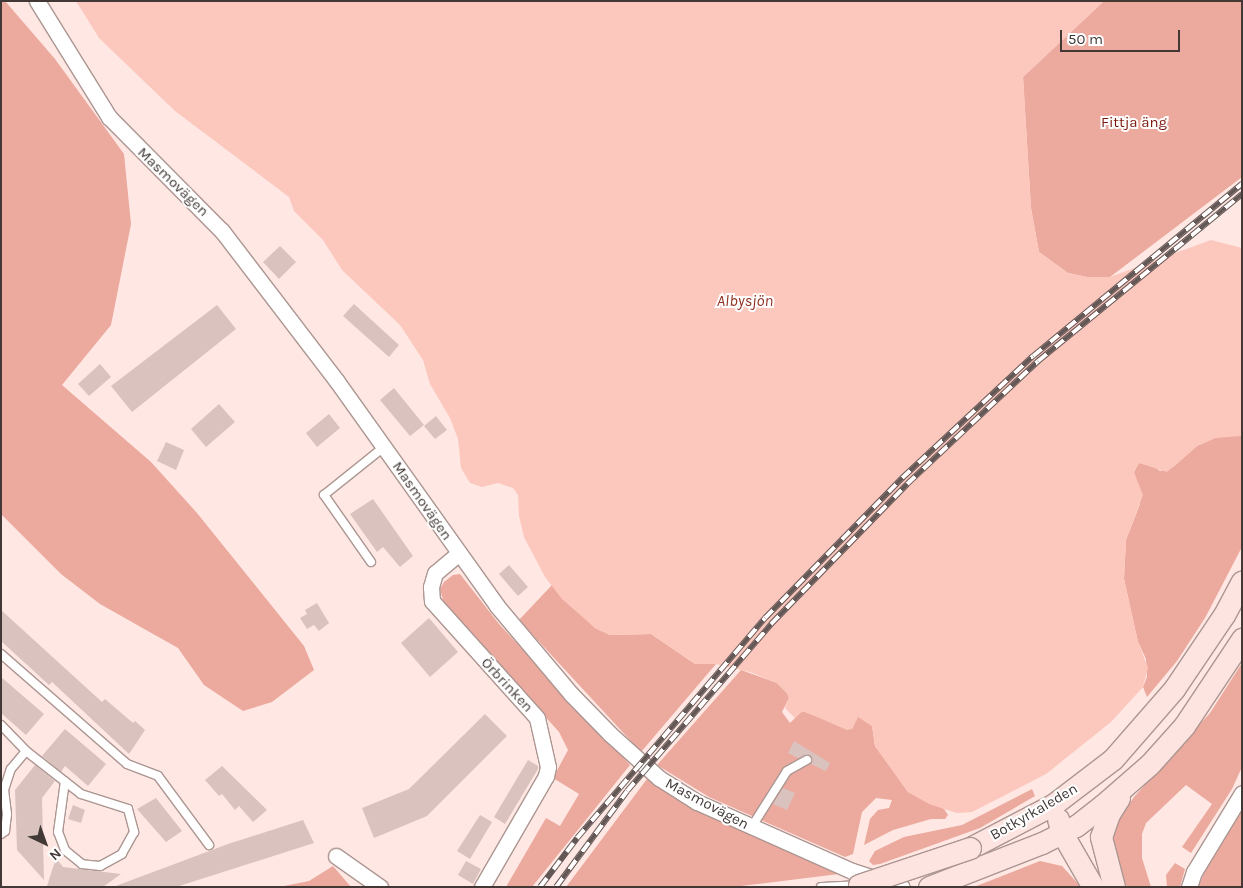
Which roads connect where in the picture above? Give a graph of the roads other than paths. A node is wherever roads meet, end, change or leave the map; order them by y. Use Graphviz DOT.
graph roads {
  1 [pos="37,1"];
  2 [pos="384,447"];
  3 [pos="459,553"];
  4 [pos="371,562"];
  5 [pos="1242,581"];
  6 [pos="1242,639"];
  7 [pos="1,654"];
  8 [pos="1,725"];
  9 [pos="26,750"];
  10 [pos="807,760"];
  11 [pos="65,781"];
  12 [pos="1132,781"];
  13 [pos="1242,793"];
  14 [pos="1054,804"];
  15 [pos="751,828"];
  16 [pos="1069,829"];
  17 [pos="1,834"];
  18 [pos="209,846"];
  19 [pos="336,856"];
  20 [pos="856,886"];
  21 [pos="380,887"];
  22 [pos="482,887"];
  23 [pos="821,887"];
  24 [pos="902,887"];
  25 [pos="929,887"];
  26 [pos="1093,887"];
  27 [pos="1113,887"];
  28 [pos="1189,887"];
  1 -- 2 [label="street, Masmovägen"];
  2 -- 3 [label="street, Masmovägen"];
  2 -- 4 [label="lane"];
  3 -- 15 [label="street, Masmovägen"];
  3 -- 22 [label="street, Örbrinken"];
  5 -- 14 [label="main road, Botkyrkaleden"];
  6 -- 12 [label="main road, Botkyrkaleden"];
  7 -- 18 [label="lane"];
  8 -- 9 [label="lane"];
  9 -- 11 [label="lane"];
  9 -- 17 [label="lane"];
  10 -- 15 [label="lane"];
  11 -- 11 [label="lane"];
  12 -- 16 [label="main road, Botkyrkaleden"];
  12 -- 27 [label="main road"];
  13 -- 28 [label="street"];
  14 -- 16 [label="main road"];
  14 -- 20 [label="main road, Botkyrkaleden, bridge"];
  15 -- 24 [label="street, Masmovägen"];
  16 -- 25 [label="main road, Botkyrkaleden"];
  16 -- 26 [label="main road"];
  16 -- 27 [label="main road"];
  19 -- 21 [label="street"];
  20 -- 23 [label="lane"];
}
